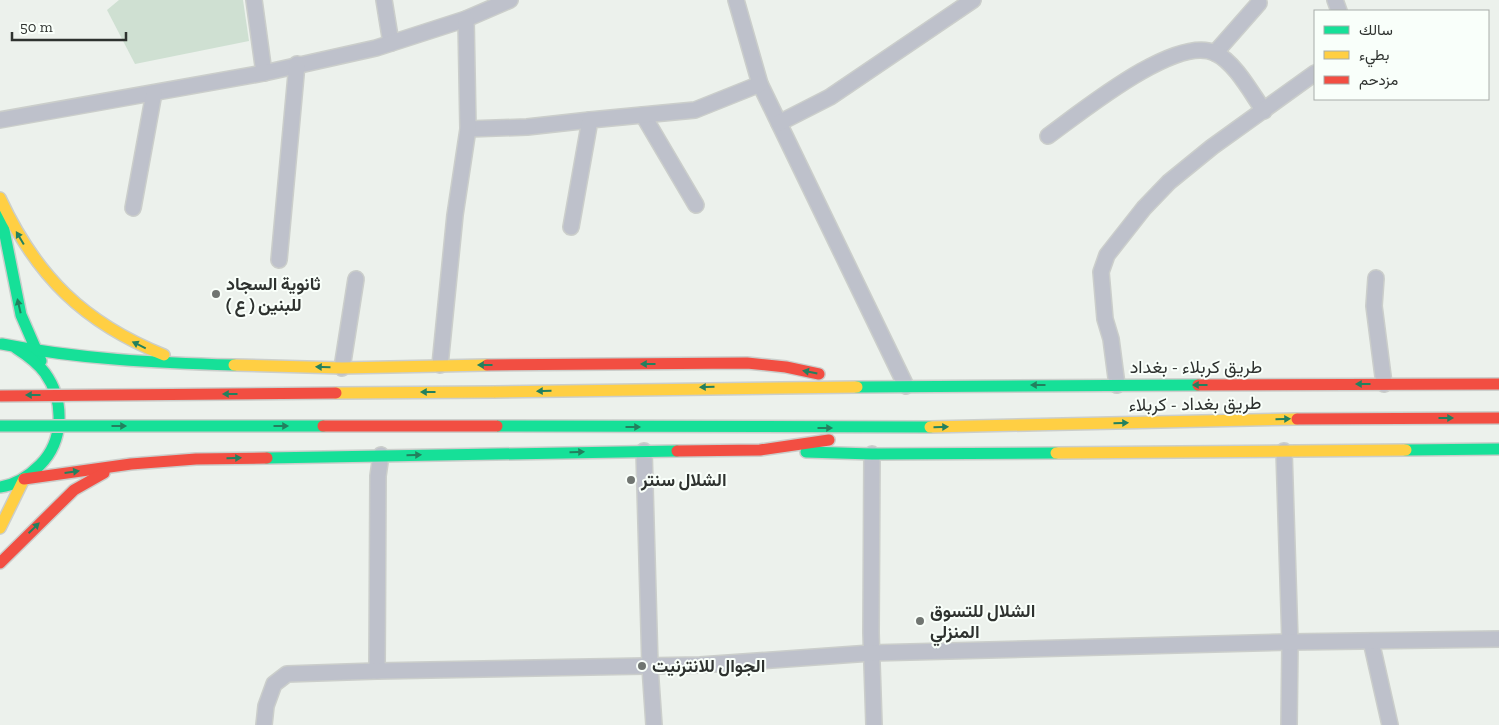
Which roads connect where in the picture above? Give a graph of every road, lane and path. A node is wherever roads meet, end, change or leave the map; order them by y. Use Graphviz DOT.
graph roads {
  1 [pos="254,0"];
  2 [pos="384,0"];
  3 [pos="508,0"];
  4 [pos="736,0"];
  5 [pos="973,0"];
  6 [pos="1259,3"];
  7 [pos="466,19"];
  8 [pos="391,43"];
  9 [pos="1215,53"];
  10 [pos="297,64"];
  11 [pos="264,73"];
  12 [pos="1314,74"];
  13 [pos="760,84"];
  14 [pos="154,93"];
  15 [pos="1264,111"];
  16 [pos="643,115"];
  17 [pos="0,120"];
  18 [pos="590,120"];
  19 [pos="779,123"];
  20 [pos="468,129"];
  21 [pos="1048,136"];
  22 [pos="0,198"];
  23 [pos="696,205"];
  24 [pos="0,208"];
  25 [pos="133,208"];
  26 [pos="571,227"];
  27 [pos="279,260"];
  28 [pos="1376,278"];
  29 [pos="356,279"];
  30 [pos="1,344"];
  31 [pos="37,351"];
  32 [pos="202,364"];
  33 [pos="440,365"];
  34 [pos="342,368"];
  35 [pos="51,381"];
  36 [pos="1384,384"];
  37 [pos="1499,384"];
  38 [pos="1117,385"];
  39 [pos="1161,385"];
  40 [pos="899,386"];
  41 [pos="0,396"];
  42 [pos="1103,411"];
  43 [pos="1499,418"];
  44 [pos="1162,422"];
  45 [pos="1092,423"];
  46 [pos="0,426"];
  47 [pos="892,428"];
  48 [pos="1499,449"];
  49 [pos="760,450"];
  50 [pos="644,451"];
  51 [pos="1284,451"];
  52 [pos="872,454"];
  53 [pos="381,455"];
  54 [pos="131,464"];
  55 [pos="24,479"];
  56 [pos="0,488"];
  57 [pos="0,528"];
  58 [pos="0,564"];
  59 [pos="1499,639"];
  60 [pos="1371,641"];
  61 [pos="1290,642"];
  62 [pos="871,653"];
  63 [pos="650,667"];
  64 [pos="377,671"];
  65 [pos="264,725"];
  66 [pos="654,725"];
  67 [pos="874,725"];
  68 [pos="1289,725"];
  69 [pos="1390,725"];
  1 -- 11 [label="street"];
  2 -- 8 [label="street"];
  3 -- 7 [label="street"];
  4 -- 13 [label="street"];
  5 -- 19 [label="street"];
  6 -- 9 [label="street"];
  7 -- 8 [label="street"];
  7 -- 20 [label="street"];
  8 -- 10 [label="street"];
  9 -- 15 [label="street"];
  9 -- 21 [label="street"];
  10 -- 11 [label="street"];
  10 -- 27 [label="street"];
  11 -- 14 [label="street"];
  12 -- 15 [label="street"];
  13 -- 16 [label="street"];
  13 -- 19 [label="street"];
  14 -- 17 [label="street"];
  14 -- 25 [label="street"];
  15 -- 38 [label="street"];
  16 -- 18 [label="street"];
  16 -- 23 [label="street"];
  18 -- 20 [label="street"];
  18 -- 26 [label="street"];
  19 -- 40 [label="street"];
  20 -- 33 [label="street"];
  32 -- 22 [label="main road, one-way"];
  31 -- 24 [label="main road, one-way"];
  28 -- 36 [label="street"];
  29 -- 34 [label="street"];
  30 -- 31 [label="main road"];
  30 -- 35 [label="main road"];
  31 -- 32 [label="main road"];
  31 -- 35 [label="main road"];
  34 -- 32 [label="main road, one-way"];
  33 -- 34 [label="main road"];
  40 -- 33 [label="main road, one-way"];
  35 -- 55 [label="main road"];
  36 -- 37 [label="main road, طريق كربلاء - بغداد"];
  36 -- 39 [label="main road, طريق كربلاء - بغداد, one-way"];
  38 -- 39 [label="main road, طريق كربلاء - بغداد"];
  38 -- 40 [label="main road, طريق كربلاء - بغداد, one-way"];
  39 -- 44 [label="main road"];
  40 -- 41 [label="main road, one-way, bridge"];
  42 -- 45 [label="main road"];
  44 -- 43 [label="main road, طريق بغداد - كربلاء, one-way"];
  45 -- 44 [label="main road, طريق بغداد - كربلاء, one-way"];
  47 -- 45 [label="main road, طريق بغداد - كربلاء, one-way"];
  46 -- 47 [label="main road, one-way, bridge"];
  47 -- 49 [label="main road"];
  48 -- 51 [label="main road"];
  49 -- 50 [label="main road"];
  49 -- 52 [label="main road"];
  53 -- 50 [label="main road, one-way"];
  50 -- 63 [label="street"];
  51 -- 52 [label="main road"];
  51 -- 61 [label="street"];
  52 -- 62 [label="street"];
  54 -- 53 [label="main road, one-way"];
  53 -- 64 [label="street"];
  55 -- 54 [label="main road, one-way"];
  58 -- 54 [label="main road, one-way"];
  55 -- 56 [label="main road"];
  55 -- 57 [label="main road"];
  59 -- 60 [label="street"];
  60 -- 61 [label="street"];
  60 -- 69 [label="street"];
  61 -- 62 [label="street"];
  61 -- 68 [label="street"];
  62 -- 63 [label="street"];
  62 -- 67 [label="street"];
  63 -- 64 [label="street"];
  63 -- 66 [label="street"];
  64 -- 65 [label="street"];
}
